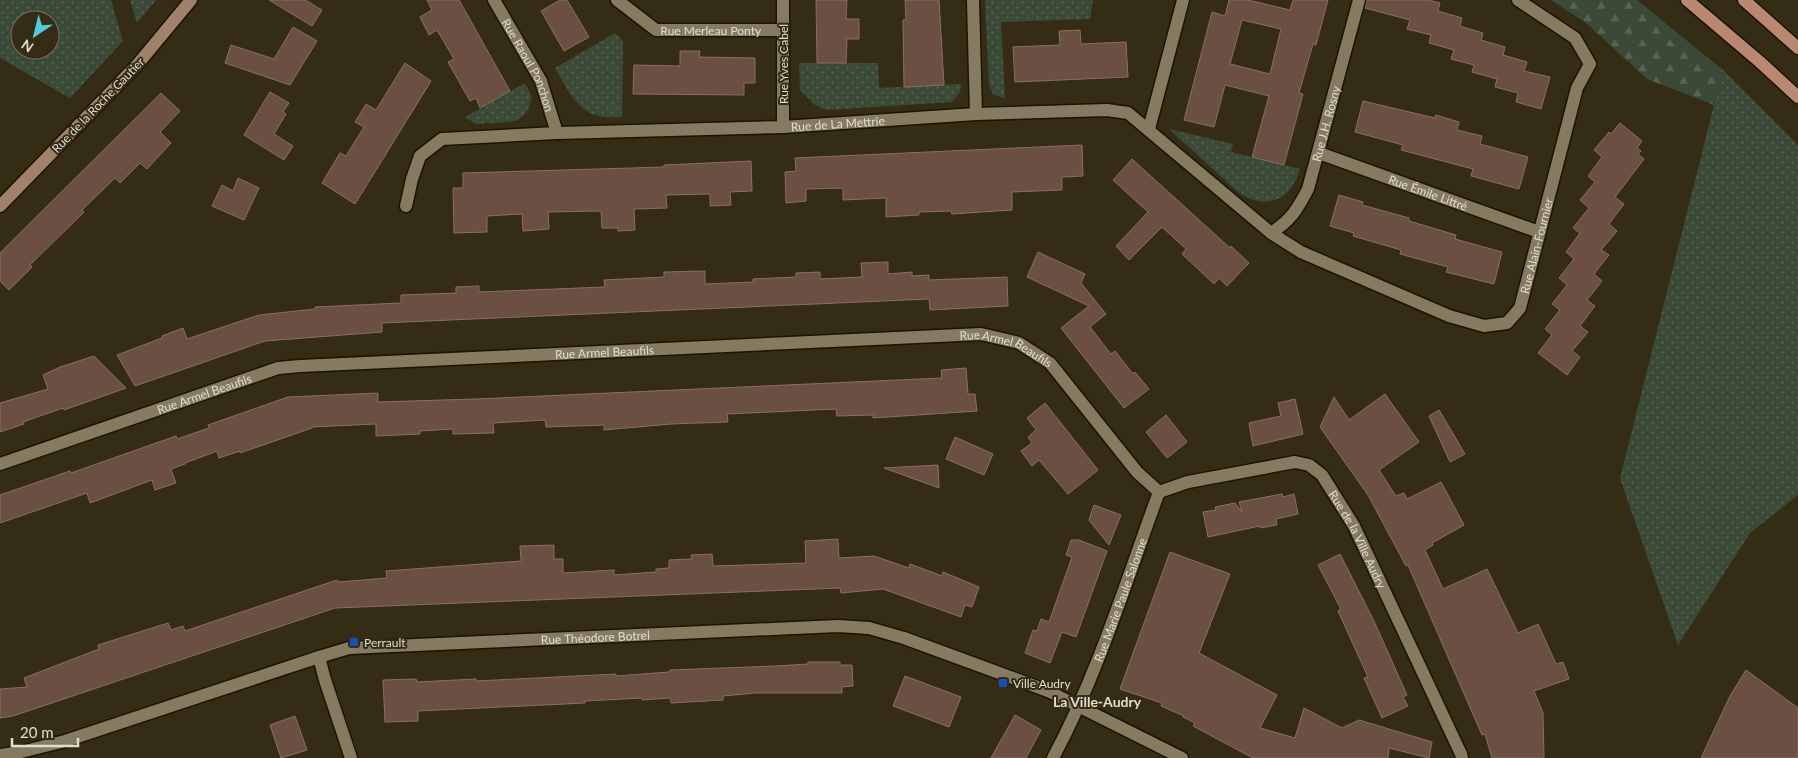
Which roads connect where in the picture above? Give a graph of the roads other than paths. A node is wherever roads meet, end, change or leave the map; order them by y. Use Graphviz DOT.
graph roads {
  1 [pos="191,0"];
  2 [pos="494,0"];
  3 [pos="617,0"];
  4 [pos="783,0"];
  5 [pos="973,0"];
  6 [pos="1183,0"];
  7 [pos="1359,0"];
  8 [pos="1518,0"];
  9 [pos="1687,0"];
  10 [pos="1744,0"];
  11 [pos="783,30"];
  12 [pos="1798,48"];
  13 [pos="1798,97"];
  14 [pos="976,114"];
  15 [pos="783,127"];
  16 [pos="1149,130"];
  17 [pos="556,132"];
  18 [pos="1319,153"];
  19 [pos="0,206"];
  20 [pos="406,206"];
  21 [pos="1539,232"];
  22 [pos="1271,233"];
  23 [pos="0,464"];
  24 [pos="1159,492"];
  25 [pos="319,657"];
  26 [pos="1079,705"];
  27 [pos="0,755"];
  28 [pos="351,758"];
  29 [pos="1053,758"];
  30 [pos="1182,758"];
  31 [pos="1462,758"];
  1 -- 19 [label="street, Rue de la Roche Gautier"];
  2 -- 17 [label="street, Rue Raoul Ponchon"];
  3 -- 11 [label="street, Rue Merleau Ponty"];
  4 -- 11 [label="street, Rue Yves Cabel"];
  5 -- 14 [label="street"];
  6 -- 16 [label="street"];
  7 -- 18 [label="street, Rue J.H. Rosny"];
  8 -- 21 [label="street, Rue Alain-Fournier"];
  9 -- 13 [label="main road"];
  10 -- 12 [label="main road"];
  11 -- 15 [label="street, Rue Yves Cabel"];
  14 -- 15 [label="street, Rue de La Mettrie"];
  14 -- 16 [label="street, Rue de La Mettrie"];
  15 -- 17 [label="street, Rue de La Mettrie"];
  16 -- 22 [label="street, Rue de La Mettrie"];
  17 -- 20 [label="street, Rue de La Mettrie"];
  18 -- 21 [label="street, Rue Émile Littré"];
  18 -- 22 [label="street, Rue J.H. Rosny"];
  21 -- 22 [label="street, Rue Alain-Fournier"];
  23 -- 24 [label="street, Rue Armel Beaufils"];
  24 -- 26 [label="street, Rue Marie Paule Salonne"];
  24 -- 31 [label="street, Rue de la Ville Audry"];
  25 -- 26 [label="street, Rue Théodore Botrel"];
  25 -- 27 [label="street, Rue Théodore Botrel"];
  25 -- 28 [label="street"];
  26 -- 29 [label="street, Rue Marie Paule Salonne"];
  26 -- 30 [label="street, Rue Théodore Botrel"];
}
